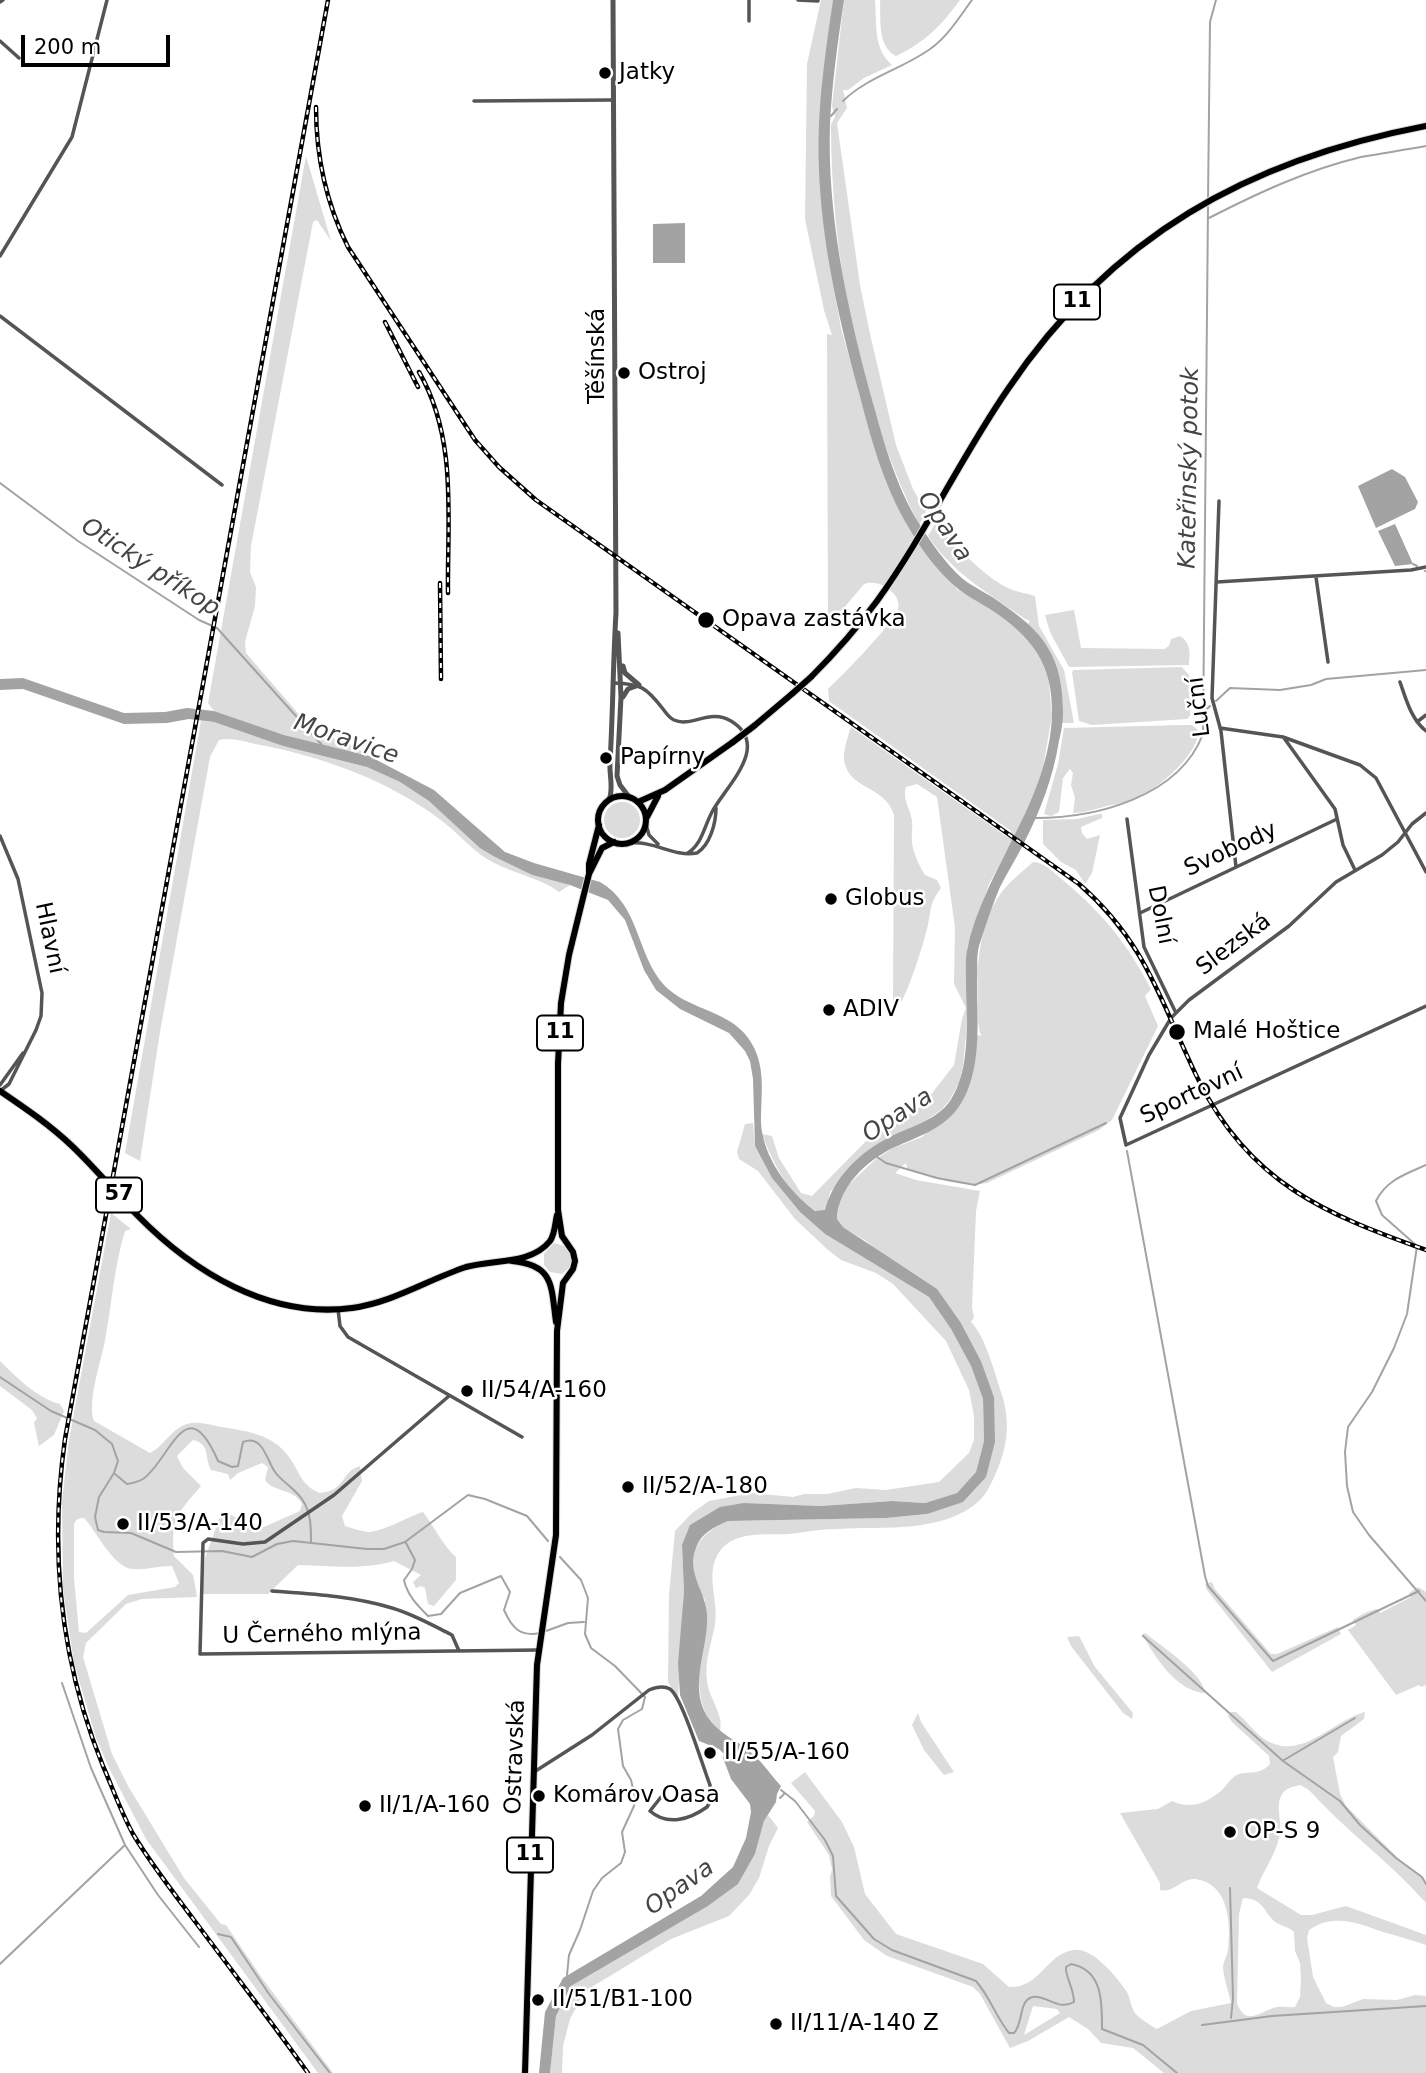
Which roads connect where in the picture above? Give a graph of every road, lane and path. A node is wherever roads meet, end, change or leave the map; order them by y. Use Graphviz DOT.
graph roads {
  1 [pos="107,0"];
  2 [pos="613,0"];
  3 [pos="749,0"];
  4 [pos="798,0"];
  5 [pos="818,1"];
  6 [pos="749,21"];
  7 [pos="0,41"];
  8 [pos="19,58"];
  9 [pos="613,100"];
  10 [pos="474,101"];
  11 [pos="1426,126"];
  12 [pos="0,256"];
  13 [pos="0,316"];
  14 [pos="222,485"];
  15 [pos="1219,500"];
  16 [pos="1426,567"];
  17 [pos="1316,577"];
  18 [pos="1217,582"];
  19 [pos="617,612"];
  20 [pos="618,628"];
  21 [pos="1328,662"];
  22 [pos="1400,682"];
  23 [pos="617,683"];
  24 [pos="639,685"];
  25 [pos="1426,715"];
  26 [pos="1417,722"];
  27 [pos="1220,728"];
  28 [pos="1426,731"];
  29 [pos="1283,737"];
  30 [pos="618,757"];
  31 [pos="665,790"];
  32 [pos="630,798"];
  33 [pos="609,800"];
  34 [pos="638,802"];
  35 [pos="1426,813"];
  36 [pos="1127,819"];
  37 [pos="1337,819"];
  38 [pos="646,821"];
  39 [pos="599,824"];
  40 [pos="1405,832"];
  41 [pos="0,836"];
  42 [pos="614,842"];
  43 [pos="630,843"];
  44 [pos="662,847"];
  45 [pos="1236,867"];
  46 [pos="1355,870"];
  47 [pos="1426,872"];
  48 [pos="589,874"];
  49 [pos="1140,913"];
  50 [pos="1426,1006"];
  51 [pos="1176,1013"];
  52 [pos="26,1049"];
  53 [pos="0,1083"];
  54 [pos="9,1084"];
  55 [pos="0,1091"];
  56 [pos="13,1100"];
  57 [pos="1126,1145"];
  58 [pos="558,1210"];
  59 [pos="545,1245"];
  60 [pos="568,1245"];
  61 [pos="496,1261"];
  62 [pos="543,1273"];
  63 [pos="568,1275"];
  64 [pos="338,1310"];
  65 [pos="557,1331"];
  66 [pos="449,1396"];
  67 [pos="522,1437"];
  68 [pos="272,1591"];
  69 [pos="539,1650"];
  70 [pos="459,1651"];
  71 [pos="532,1773"];
  72 [pos="661,1797"];
  73 [pos="526,2073"];
  1 -- 12 [label="street"];
  2 -- 9 [label="street, Těšínská"];
  3 -- 6 [label="street"];
  4 -- 5 [label="street"];
  7 -- 8 [label="street"];
  9 -- 10 [label="street"];
  9 -- 19 [label="street, Těšínská"];
  11 -- 31 [label="main road, 11, bridge"];
  13 -- 14 [label="street"];
  15 -- 18 [label="street, Luční"];
  16 -- 17 [label="street"];
  17 -- 18 [label="street"];
  17 -- 21 [label="street"];
  18 -- 27 [label="street, Luční"];
  19 -- 20 [label="street, Těšínská"];
  19 -- 23 [label="street, Těšínská"];
  20 -- 23 [label="street, Těšínská"];
  20 -- 24 [label="street"];
  22 -- 26 [label="street"];
  23 -- 24 [label="street"];
  23 -- 30 [label="street, Těšínská"];
  23 -- 33 [label="street, Těšínská"];
  24 -- 30 [label="street"];
  24 -- 44 [label="street"];
  25 -- 26 [label="street"];
  26 -- 28 [label="street"];
  27 -- 29 [label="street"];
  27 -- 45 [label="street, Luční"];
  29 -- 37 [label="street"];
  29 -- 40 [label="street"];
  30 -- 32 [label="street, Těšínská"];
  31 -- 34 [label="main road, 11"];
  31 -- 38 [label="main road, 11"];
  32 -- 33 [label="main road"];
  32 -- 34 [label="main road"];
  33 -- 39 [label="main road, Těšínská"];
  34 -- 38 [label="main road"];
  35 -- 40 [label="street, Slezská"];
  36 -- 49 [label="street, Dolní"];
  37 -- 45 [label="street, Svobody"];
  37 -- 46 [label="street"];
  38 -- 43 [label="main road"];
  38 -- 44 [label="street"];
  39 -- 42 [label="main road"];
  39 -- 48 [label="main road, 11"];
  40 -- 46 [label="street, Slezská"];
  40 -- 47 [label="street"];
  41 -- 52 [label="street, Hlavní"];
  42 -- 43 [label="main road"];
  42 -- 48 [label="main road, 11"];
  43 -- 44 [label="street"];
  45 -- 49 [label="street, Svobody"];
  46 -- 51 [label="street, Slezská"];
  48 -- 58 [label="main road, 11"];
  49 -- 51 [label="street, Dolní"];
  50 -- 57 [label="street, Sportovní"];
  51 -- 57 [label="street, Slezská"];
  52 -- 53 [label="street, Hlavní"];
  52 -- 54 [label="street, Hlavní"];
  54 -- 55 [label="street, Hlavní"];
  54 -- 56 [label="street"];
  55 -- 56 [label="main road, 57"];
  56 -- 64 [label="main road, 57"];
  58 -- 59 [label="main road, 11"];
  58 -- 60 [label="main road, 11"];
  59 -- 60 [label="main road"];
  59 -- 61 [label="main road, 57"];
  59 -- 62 [label="main road, 11"];
  60 -- 63 [label="main road, 11"];
  61 -- 62 [label="main road, 57"];
  61 -- 64 [label="main road, 57"];
  62 -- 63 [label="main road"];
  62 -- 65 [label="main road, 11"];
  63 -- 65 [label="main road, 11"];
  64 -- 66 [label="street"];
  65 -- 69 [label="main road, Ostravská / 11"];
  66 -- 67 [label="street"];
  66 -- 70 [label="street, U Černého mlýna"];
  68 -- 70 [label="street, U Černého mlýna"];
  69 -- 70 [label="street, U Černého mlýna"];
  69 -- 71 [label="main road, Ostravská / 11"];
  71 -- 72 [label="street"];
  71 -- 73 [label="main road, Ostravská / 11"];
}
